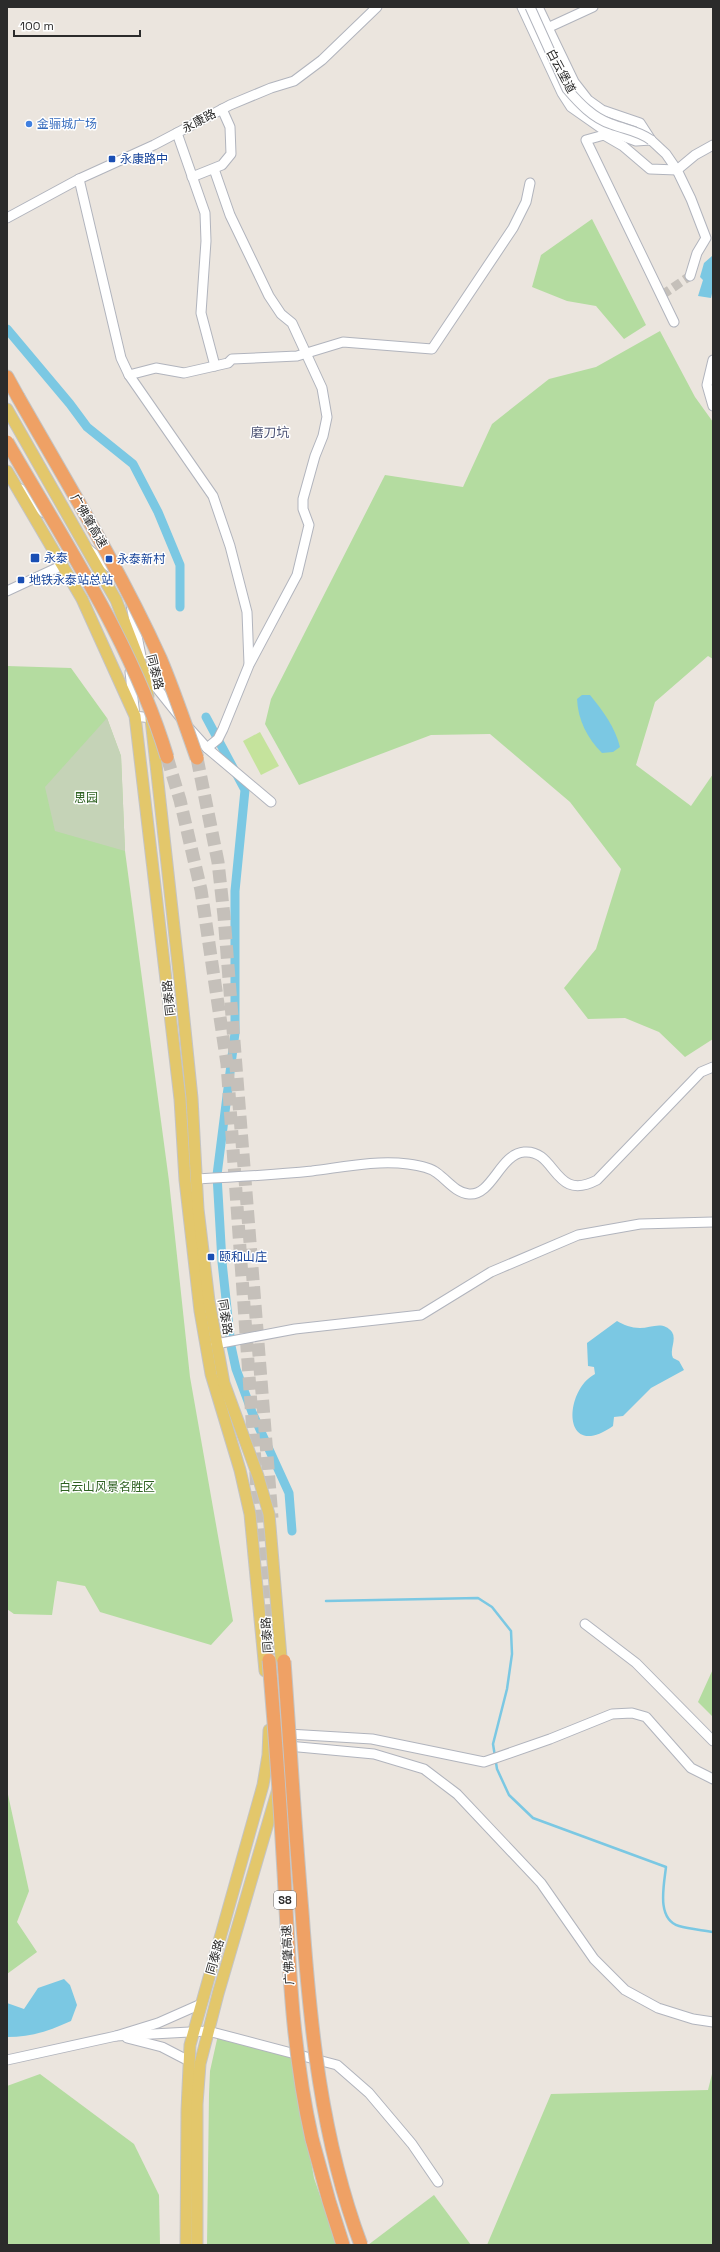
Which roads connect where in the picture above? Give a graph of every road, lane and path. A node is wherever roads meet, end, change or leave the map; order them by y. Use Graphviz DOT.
graph roads {
  1 [pos="377,7"];
  2 [pos="522,7"];
  3 [pos="530,7"];
  4 [pos="538,7"];
  5 [pos="593,7"];
  6 [pos="548,28"];
  7 [pos="534,34"];
  8 [pos="222,109"];
  9 [pos="177,133"];
  10 [pos="651,140"];
  11 [pos="713,145"];
  12 [pos="214,169"];
  13 [pos="677,170"];
  14 [pos="192,177"];
  15 [pos="79,179"];
  16 [pos="530,183"];
  17 [pos="7,218"];
  18 [pos="709,239"];
  19 [pos="690,276"];
  20 [pos="674,322"];
  21 [pos="305,354"];
  22 [pos="713,360"];
  23 [pos="214,366"];
  24 [pos="129,375"];
  25 [pos="7,377"];
  26 [pos="713,406"];
  27 [pos="7,409"];
  28 [pos="7,442"];
  29 [pos="7,470"];
  30 [pos="15,484"];
  31 [pos="63,565"];
  32 [pos="7,591"];
  33 [pos="249,665"];
  34 [pos="144,673"];
  35 [pos="117,680"];
  36 [pos="135,716"];
  37 [pos="151,718"];
  38 [pos="206,748"];
  39 [pos="167,757"];
  40 [pos="197,758"];
  41 [pos="271,802"];
  42 [pos="713,1067"];
  43 [pos="197,1179"];
  44 [pos="713,1222"];
  45 [pos="216,1344"];
  46 [pos="585,1624"];
  47 [pos="269,1660"];
  48 [pos="284,1661"];
  49 [pos="288,1734"];
  50 [pos="713,1741"];
  51 [pos="288,1746"];
  52 [pos="713,1779"];
  53 [pos="201,2004"];
  54 [pos="713,2022"];
  55 [pos="208,2031"];
  56 [pos="193,2032"];
  57 [pos="116,2036"];
  58 [pos="7,2060"];
  59 [pos="189,2061"];
  60 [pos="438,2182"];
  61 [pos="186,2245"];
  62 [pos="197,2245"];
  63 [pos="343,2245"];
  64 [pos="361,2245"];
  1 -- 8 [label="street, 永康路"];
  2 -- 7 [label="street"];
  3 -- 10 [label="street, 白云堡道, bridge"];
  4 -- 6 [label="street"];
  5 -- 6 [label="street"];
  6 -- 7 [label="street"];
  6 -- 10 [label="street"];
  7 -- 10 [label="street"];
  8 -- 9 [label="street, 永康路"];
  8 -- 12 [label="street"];
  9 -- 14 [label="street"];
  9 -- 15 [label="street, 永康路"];
  10 -- 13 [label="street"];
  11 -- 13 [label="street"];
  12 -- 14 [label="street"];
  12 -- 21 [label="street"];
  13 -- 18 [label="street"];
  13 -- 20 [label="street"];
  14 -- 23 [label="street"];
  15 -- 17 [label="street, 永康路"];
  15 -- 24 [label="street"];
  16 -- 21 [label="street"];
  18 -- 19 [label="street"];
  21 -- 23 [label="street"];
  21 -- 33 [label="street"];
  22 -- 26 [label="street"];
  23 -- 24 [label="street"];
  24 -- 33 [label="street"];
  25 -- 40 [label="highway, 广佛肇高速, bridge"];
  27 -- 34 [label="main road, 同泰路"];
  28 -- 39 [label="highway, bridge"];
  29 -- 30 [label="main road, 同泰路"];
  30 -- 31 [label="main road, 同泰路"];
  30 -- 36 [label="street"];
  31 -- 32 [label="street"];
  31 -- 35 [label="main road, 同泰路"];
  33 -- 38 [label="street"];
  34 -- 35 [label="main road"];
  34 -- 37 [label="main road, 同泰路"];
  34 -- 38 [label="street"];
  35 -- 36 [label="main road, 同泰路"];
  36 -- 37 [label="street"];
  36 -- 53 [label="main road, 同泰路"];
  37 -- 43 [label="main road, 同泰路"];
  38 -- 41 [label="street"];
  42 -- 43 [label="street"];
  43 -- 45 [label="main road, 同泰路"];
  44 -- 45 [label="street"];
  45 -- 49 [label="main road, 同泰路"];
  46 -- 50 [label="street"];
  47 -- 63 [label="highway, 广佛肇高速 / S8, bridge"];
  48 -- 64 [label="highway, 广佛肇高速 / S8, bridge"];
  49 -- 51 [label="main road, 同泰路"];
  49 -- 52 [label="street"];
  51 -- 54 [label="street"];
  51 -- 55 [label="main road, 同泰路"];
  53 -- 56 [label="main road, 同泰路"];
  53 -- 57 [label="street"];
  55 -- 56 [label="street"];
  55 -- 60 [label="street"];
  55 -- 62 [label="main road, 同泰路"];
  56 -- 57 [label="street"];
  56 -- 59 [label="main road, 同泰路"];
  57 -- 58 [label="street"];
  57 -- 59 [label="street"];
  59 -- 61 [label="main road, 同泰路"];
}
